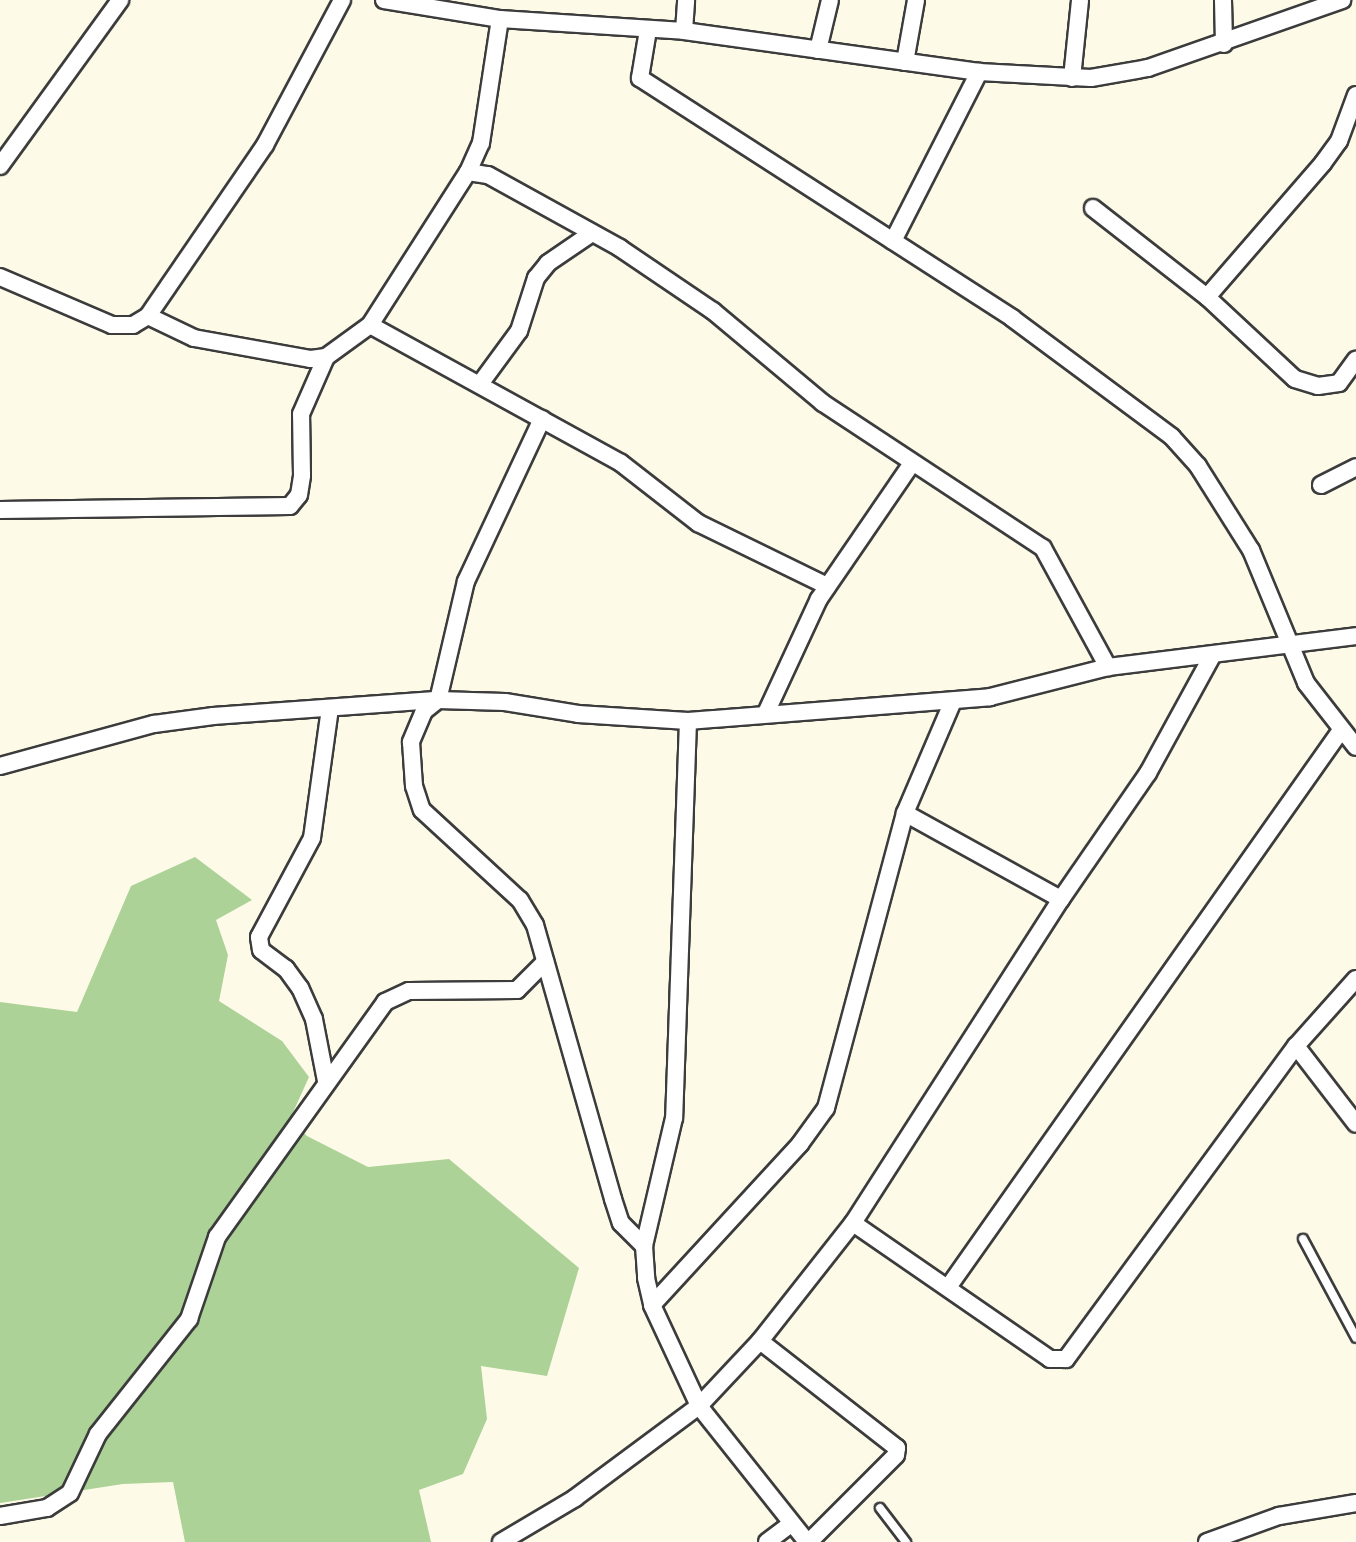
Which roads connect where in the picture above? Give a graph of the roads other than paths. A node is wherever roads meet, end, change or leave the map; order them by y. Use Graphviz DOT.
graph roads {
  1 [pos="120,0"];
  2 [pos="342,0"];
  3 [pos="384,0"];
  4 [pos="686,0"];
  5 [pos="830,0"];
  6 [pos="916,0"];
  7 [pos="1080,0"];
  8 [pos="1223,0"];
  9 [pos="1342,0"];
  10 [pos="458,6"];
  11 [pos="500,19"];
  12 [pos="648,30"];
  13 [pos="684,31"];
  14 [pos="1224,44"];
  15 [pos="818,50"];
  16 [pos="905,62"];
  17 [pos="979,72"];
  18 [pos="1072,78"];
  19 [pos="1356,95"];
  20 [pos="481,143"];
  21 [pos="0,166"];
  22 [pos="468,172"];
  23 [pos="488,175"];
  24 [pos="1093,208"];
  25 [pos="592,233"];
  26 [pos="893,242"];
  27 [pos="0,277"];
  28 [pos="1207,296"];
  29 [pos="148,316"];
  30 [pos="370,325"];
  31 [pos="327,357"];
  32 [pos="1356,360"];
  33 [pos="480,384"];
  34 [pos="542,419"];
  35 [pos="912,463"];
  36 [pos="1356,467"];
  37 [pos="1321,485"];
  38 [pos="0,510"];
  39 [pos="827,586"];
  40 [pos="1356,635"];
  41 [pos="1293,647"];
  42 [pos="1212,656"];
  43 [pos="1108,667"];
  44 [pos="438,700"];
  45 [pos="953,701"];
  46 [pos="330,708"];
  47 [pos="766,713"];
  48 [pos="688,721"];
  49 [pos="1341,730"];
  50 [pos="1356,747"];
  51 [pos="0,766"];
  52 [pos="905,813"];
  53 [pos="1061,899"];
  54 [pos="545,962"];
  55 [pos="1356,979"];
  56 [pos="1296,1046"];
  57 [pos="327,1081"];
  58 [pos="1356,1124"];
  59 [pos="853,1223"];
  60 [pos="1303,1239"];
  61 [pos="644,1246"];
  62 [pos="949,1286"];
  63 [pos="652,1305"];
  64 [pos="1356,1338"];
  65 [pos="760,1341"];
  66 [pos="699,1406"];
  67 [pos="1356,1503"];
  68 [pos="880,1508"];
  69 [pos="0,1516"];
  70 [pos="791,1524"];
  71 [pos="501,1542"];
  72 [pos="767,1542"];
  73 [pos="808,1542"];
  74 [pos="906,1542"];
  75 [pos="1207,1542"];
  1 -- 21 [label="street"];
  2 -- 29 [label="street"];
  3 -- 10 [label="street"];
  4 -- 13 [label="street"];
  5 -- 15 [label="street"];
  6 -- 16 [label="street"];
  7 -- 18 [label="street"];
  8 -- 14 [label="street"];
  9 -- 14 [label="street"];
  10 -- 11 [label="street"];
  11 -- 12 [label="street"];
  11 -- 20 [label="street"];
  12 -- 13 [label="street"];
  12 -- 26 [label="street"];
  13 -- 15 [label="street"];
  14 -- 18 [label="street"];
  15 -- 16 [label="street"];
  16 -- 17 [label="street"];
  17 -- 18 [label="street"];
  17 -- 26 [label="street"];
  19 -- 28 [label="street"];
  20 -- 22 [label="street"];
  20 -- 23 [label="street"];
  22 -- 23 [label="street"];
  22 -- 30 [label="street"];
  23 -- 25 [label="street"];
  24 -- 28 [label="street"];
  25 -- 33 [label="street"];
  25 -- 35 [label="street"];
  26 -- 41 [label="street"];
  27 -- 29 [label="street"];
  28 -- 32 [label="street"];
  29 -- 31 [label="street"];
  30 -- 31 [label="street"];
  30 -- 33 [label="street"];
  31 -- 38 [label="street"];
  33 -- 34 [label="street"];
  34 -- 39 [label="street"];
  34 -- 44 [label="street"];
  35 -- 39 [label="street"];
  35 -- 43 [label="street"];
  36 -- 37 [label="street"];
  39 -- 47 [label="street"];
  40 -- 41 [label="street"];
  41 -- 42 [label="street"];
  41 -- 49 [label="street"];
  42 -- 43 [label="street"];
  42 -- 53 [label="street"];
  43 -- 45 [label="street"];
  44 -- 46 [label="street"];
  44 -- 48 [label="street"];
  44 -- 54 [label="street"];
  45 -- 47 [label="street"];
  45 -- 52 [label="street"];
  46 -- 51 [label="street"];
  46 -- 57 [label="street"];
  47 -- 48 [label="street"];
  48 -- 61 [label="street"];
  49 -- 50 [label="street"];
  49 -- 62 [label="street"];
  52 -- 53 [label="street"];
  52 -- 63 [label="street"];
  53 -- 59 [label="street"];
  54 -- 57 [label="street"];
  54 -- 61 [label="street"];
  55 -- 56 [label="street"];
  56 -- 58 [label="street"];
  56 -- 62 [label="street"];
  57 -- 69 [label="street"];
  59 -- 62 [label="street"];
  59 -- 65 [label="street"];
  60 -- 64 [label="lane"];
  61 -- 63 [label="street"];
  63 -- 66 [label="street"];
  65 -- 66 [label="street"];
  65 -- 73 [label="street"];
  66 -- 70 [label="street"];
  66 -- 71 [label="street"];
  67 -- 75 [label="street"];
  68 -- 74 [label="lane"];
  70 -- 72 [label="street"];
  70 -- 73 [label="street"];
}
